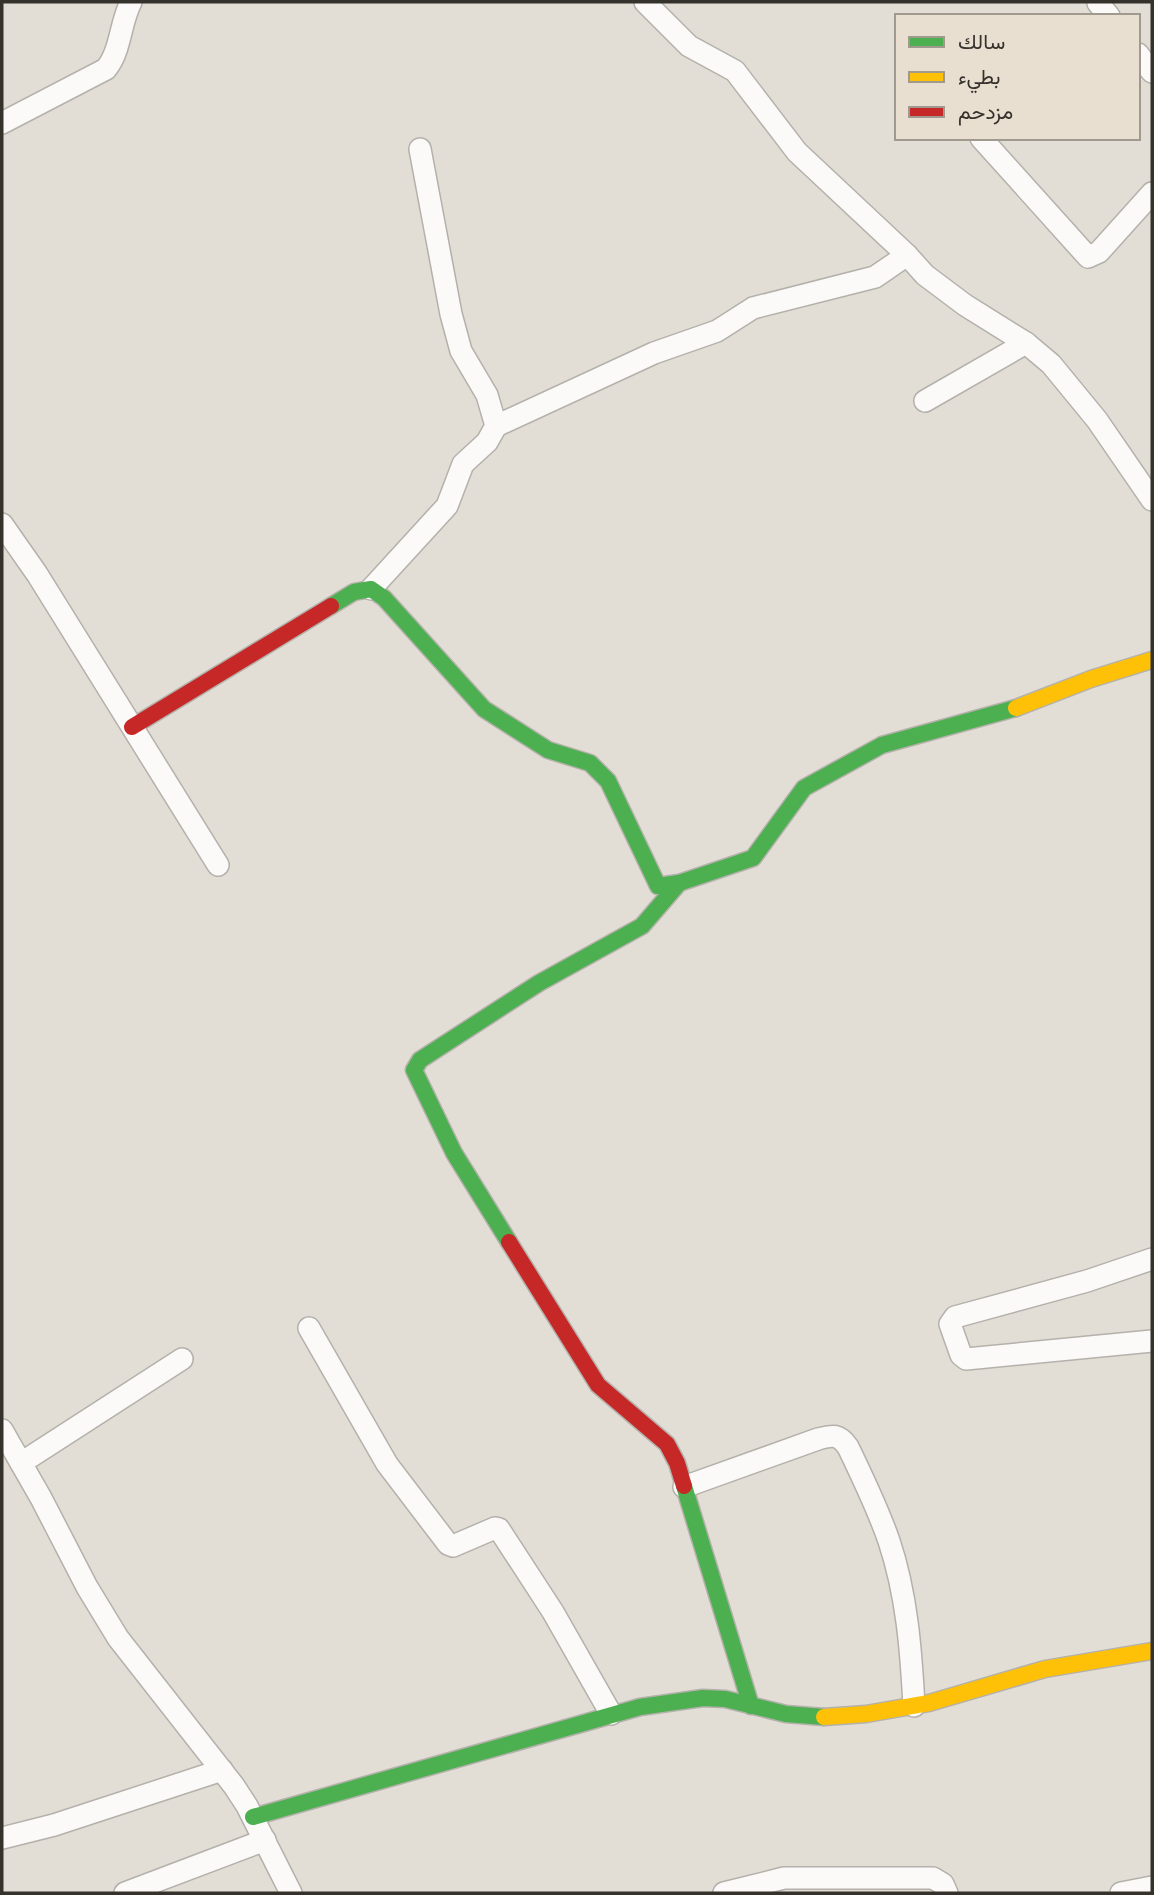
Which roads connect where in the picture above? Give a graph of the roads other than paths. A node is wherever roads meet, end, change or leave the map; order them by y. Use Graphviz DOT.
graph roads {
  1 [pos="131,2"];
  2 [pos="645,2"];
  3 [pos="1140,57"];
  4 [pos="1152,72"];
  5 [pos="2,123"];
  6 [pos="983,140"];
  7 [pos="420,149"];
  8 [pos="1152,193"];
  9 [pos="907,255"];
  10 [pos="1026,343"];
  11 [pos="925,401"];
  12 [pos="496,426"];
  13 [pos="1152,500"];
  14 [pos="2,524"];
  15 [pos="371,589"];
  16 [pos="1152,660"];
  17 [pos="132,727"];
  18 [pos="218,865"];
  19 [pos="679,883"];
  20 [pos="1152,1259"];
  21 [pos="309,1328"];
  22 [pos="1152,1341"];
  23 [pos="182,1359"];
  24 [pos="2,1430"];
  25 [pos="21,1463"];
  26 [pos="684,1487"];
  27 [pos="1152,1651"];
  28 [pos="751,1706"];
  29 [pos="914,1706"];
  30 [pos="611,1714"];
  31 [pos="222,1770"];
  32 [pos="253,1817"];
  33 [pos="2,1838"];
  34 [pos="265,1840"];
  35 [pos="1152,1887"];
  36 [pos="125,1893"];
  37 [pos="291,1893"];
  38 [pos="724,1893"];
  39 [pos="947,1893"];
  40 [pos="1121,1893"];
  1 -- 5 [label="street"];
  2 -- 9 [label="street"];
  3 -- 4 [label="street"];
  6 -- 8 [label="street"];
  7 -- 12 [label="street"];
  9 -- 10 [label="street"];
  9 -- 12 [label="street"];
  10 -- 11 [label="street"];
  10 -- 13 [label="street"];
  12 -- 15 [label="street"];
  14 -- 17 [label="street"];
  15 -- 17 [label="street"];
  15 -- 19 [label="street"];
  16 -- 19 [label="street"];
  17 -- 18 [label="street"];
  19 -- 26 [label="street"];
  20 -- 22 [label="street"];
  21 -- 30 [label="street"];
  23 -- 25 [label="street"];
  24 -- 25 [label="street"];
  25 -- 31 [label="street"];
  26 -- 28 [label="street"];
  26 -- 29 [label="street"];
  27 -- 29 [label="street"];
  28 -- 29 [label="street"];
  28 -- 30 [label="street"];
  30 -- 32 [label="street"];
  31 -- 32 [label="street"];
  31 -- 33 [label="street"];
  32 -- 34 [label="street"];
  34 -- 36 [label="street"];
  34 -- 37 [label="street"];
  35 -- 40 [label="street"];
  38 -- 39 [label="street"];
}
